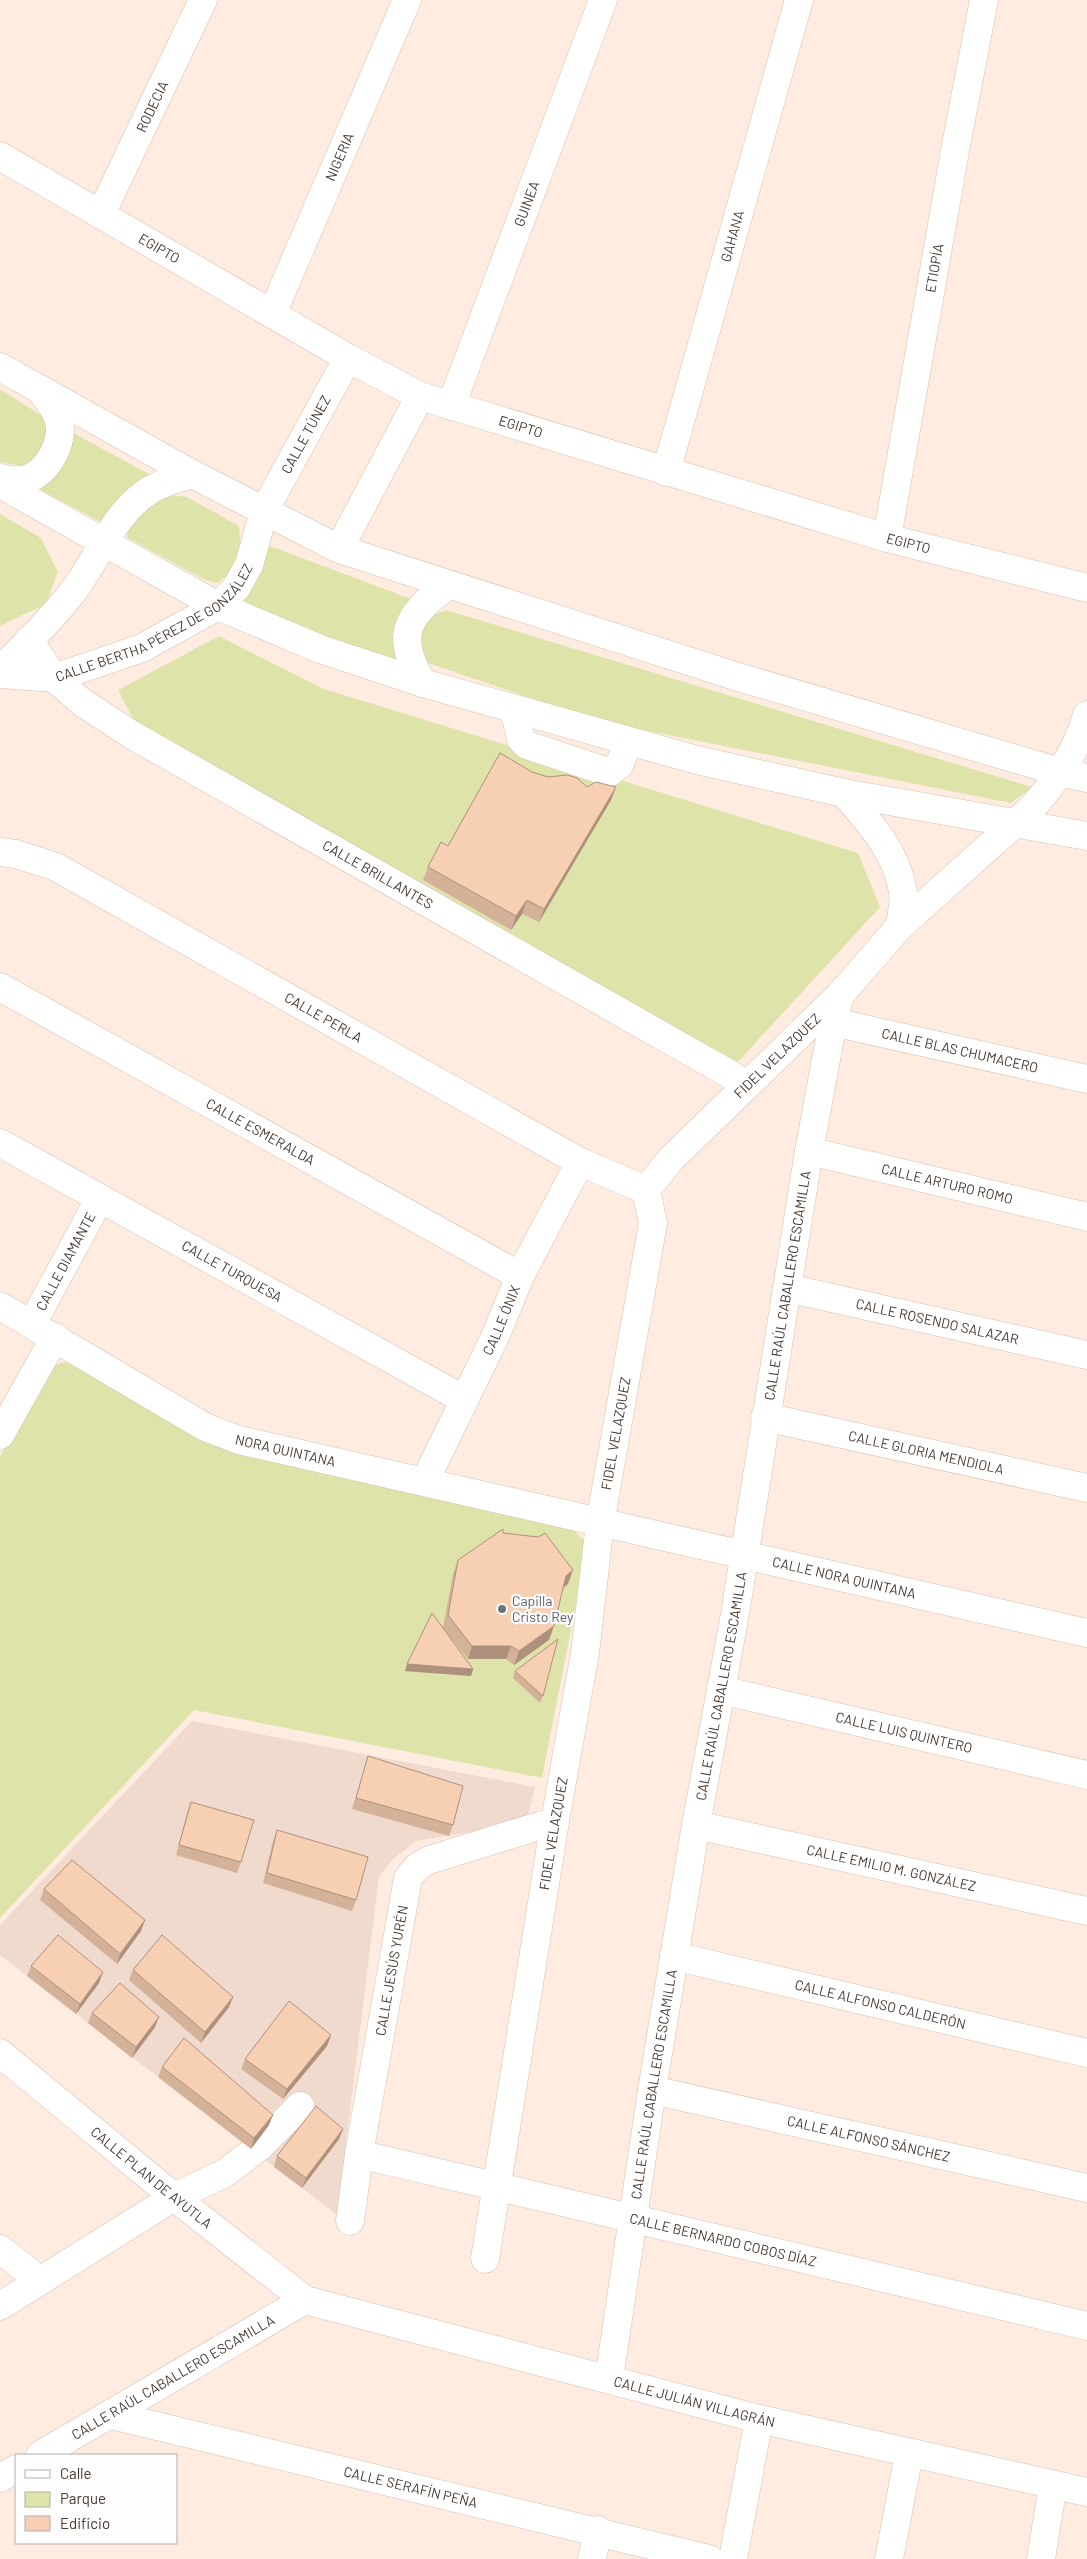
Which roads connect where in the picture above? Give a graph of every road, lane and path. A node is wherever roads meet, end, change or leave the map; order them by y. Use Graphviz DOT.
graph roads {
  1 [pos="203,0"];
  2 [pos="407,0"];
  3 [pos="603,0"];
  4 [pos="799,0"];
  5 [pos="984,0"];
  6 [pos="0,156"];
  7 [pos="102,214"];
  8 [pos="272,314"];
  9 [pos="348,358"];
  10 [pos="0,367"];
  11 [pos="41,391"];
  12 [pos="420,396"];
  13 [pos="451,406"];
  14 [pos="666,472"];
  15 [pos="192,474"];
  16 [pos="0,478"];
  17 [pos="0,484"];
  18 [pos="264,511"];
  19 [pos="888,538"];
  20 [pos="103,543"];
  21 [pos="339,549"];
  22 [pos="447,586"];
  23 [pos="1087,588"];
  24 [pos="218,606"];
  25 [pos="29,640"];
  26 [pos="0,672"];
  27 [pos="54,678"];
  28 [pos="422,684"];
  29 [pos="1087,715"];
  30 [pos="1060,772"];
  31 [pos="1087,778"];
  32 [pos="844,793"];
  33 [pos="1015,823"];
  34 [pos="1087,836"];
  35 [pos="0,852"];
  36 [pos="900,926"];
  37 [pos="0,987"];
  38 [pos="840,994"];
  39 [pos="833,1022"];
  40 [pos="1087,1079"];
  41 [pos="747,1084"];
  42 [pos="0,1143"];
  43 [pos="809,1151"];
  44 [pos="580,1162"];
  45 [pos="646,1190"];
  46 [pos="100,1198"];
  47 [pos="1087,1217"];
  48 [pos="520,1276"];
  49 [pos="787,1288"];
  50 [pos="0,1306"];
  51 [pos="43,1331"];
  52 [pos="1087,1355"];
  53 [pos="463,1399"];
  54 [pos="765,1417"];
  55 [pos="0,1435"];
  56 [pos="425,1481"];
  57 [pos="1087,1488"];
  58 [pos="600,1523"];
  59 [pos="743,1554"];
  60 [pos="1087,1633"];
  61 [pos="721,1690"];
  62 [pos="1087,1775"];
  63 [pos="555,1821"];
  64 [pos="696,1825"];
  65 [pos="1087,1911"];
  66 [pos="674,1956"];
  67 [pos="0,2053"];
  68 [pos="1087,2053"];
  69 [pos="652,2090"];
  70 [pos="300,2106"];
  71 [pos="359,2154"];
  72 [pos="498,2188"];
  73 [pos="1087,2188"];
  74 [pos="174,2197"];
  75 [pos="632,2218"];
  76 [pos="350,2221"];
  77 [pos="0,2249"];
  78 [pos="485,2259"];
  79 [pos="40,2281"];
  80 [pos="305,2300"];
  81 [pos="0,2306"];
  82 [pos="1087,2326"];
  83 [pos="609,2379"];
  84 [pos="111,2415"];
  85 [pos="760,2419"];
  86 [pos="42,2454"];
  87 [pos="909,2454"];
  88 [pos="15,2470"];
  89 [pos="0,2478"];
  90 [pos="1053,2485"];
  91 [pos="1087,2492"];
  92 [pos="598,2530"];
  93 [pos="592,2559"];
  94 [pos="708,2559"];
  95 [pos="733,2559"];
  96 [pos="890,2559"];
  97 [pos="1040,2559"];
  1 -- 7 [label="street, RODECIA"];
  2 -- 8 [label="street, NIGERIA"];
  3 -- 13 [label="street, GUINEA"];
  4 -- 14 [label="street, GAHANA"];
  5 -- 19 [label="street, ETIOPÍA"];
  6 -- 7 [label="street, EGIPTO"];
  7 -- 8 [label="street, EGIPTO"];
  8 -- 9 [label="street, EGIPTO"];
  9 -- 12 [label="street, EGIPTO"];
  9 -- 18 [label="street, CALLE TÚNEZ"];
  10 -- 11 [label="street"];
  11 -- 15 [label="street"];
  11 -- 16 [label="street"];
  12 -- 13 [label="street, EGIPTO"];
  12 -- 21 [label="street"];
  13 -- 14 [label="street, EGIPTO"];
  14 -- 19 [label="street, EGIPTO"];
  15 -- 18 [label="street"];
  15 -- 20 [label="street, CALLE BERTHA PÉREZ DE GONZÁLEZ"];
  17 -- 20 [label="street"];
  18 -- 21 [label="street"];
  18 -- 24 [label="street, CALLE BERTHA PÉREZ DE GONZÁLEZ"];
  19 -- 23 [label="street, EGIPTO"];
  20 -- 24 [label="street"];
  20 -- 25 [label="street, CALLE BERTHA PÉREZ DE GONZÁLEZ"];
  21 -- 22 [label="street"];
  22 -- 28 [label="street"];
  22 -- 30 [label="street"];
  24 -- 27 [label="street, CALLE BERTHA PÉREZ DE GONZÁLEZ"];
  24 -- 28 [label="street"];
  25 -- 26 [label="street, CALLE BERTHA PÉREZ DE GONZÁLEZ"];
  25 -- 27 [label="street, CALLE BRILLANTES"];
  26 -- 27 [label="street, CALLE BERTHA PÉREZ DE GONZÁLEZ"];
  27 -- 41 [label="street, CALLE BRILLANTES"];
  28 -- 32 [label="street"];
  29 -- 30 [label="street, FIDEL VELAZQUEZ"];
  30 -- 31 [label="street"];
  30 -- 33 [label="street, FIDEL VELAZQUEZ"];
  32 -- 33 [label="street"];
  32 -- 36 [label="street"];
  33 -- 34 [label="street"];
  33 -- 36 [label="street, FIDEL VELAZQUEZ"];
  35 -- 44 [label="street, CALLE PERLA"];
  36 -- 38 [label="street, FIDEL VELAZQUEZ"];
  37 -- 48 [label="street, CALLE ESMERALDA"];
  38 -- 39 [label="street, CALLE RAÚL CABALLERO ESCAMILLA"];
  38 -- 41 [label="street, FIDEL VELAZQUEZ"];
  39 -- 40 [label="street, CALLE BLAS CHUMACERO"];
  39 -- 43 [label="street, CALLE RAÚL CABALLERO ESCAMILLA"];
  41 -- 45 [label="street, FIDEL VELAZQUEZ"];
  42 -- 46 [label="street, CALLE TURQUESA"];
  43 -- 47 [label="street, CALLE ARTURO ROMO"];
  43 -- 49 [label="street, CALLE RAÚL CABALLERO ESCAMILLA"];
  44 -- 45 [label="street, CALLE PERLA"];
  44 -- 48 [label="street, CALLE ÓNIX"];
  45 -- 58 [label="street, FIDEL VELAZQUEZ"];
  46 -- 51 [label="street, CALLE DIAMANTE"];
  46 -- 53 [label="street, CALLE TURQUESA"];
  48 -- 53 [label="street, CALLE ÓNIX"];
  49 -- 52 [label="street, CALLE ROSENDO SALAZAR"];
  49 -- 54 [label="street, CALLE RAÚL CABALLERO ESCAMILLA"];
  50 -- 51 [label="street, NORA QUINTANA"];
  51 -- 55 [label="street, CALLE DIAMANTE"];
  51 -- 56 [label="street, NORA QUINTANA"];
  53 -- 56 [label="street, CALLE ÓNIX"];
  54 -- 57 [label="street, CALLE GLORIA MENDIOLA"];
  54 -- 59 [label="street, CALLE RAÚL CABALLERO ESCAMILLA"];
  56 -- 58 [label="street, NORA QUINTANA"];
  58 -- 59 [label="street, CALLE NORA QUINTANA"];
  58 -- 63 [label="street, FIDEL VELAZQUEZ"];
  59 -- 60 [label="street, CALLE NORA QUINTANA"];
  59 -- 61 [label="street, CALLE RAÚL CABALLERO ESCAMILLA"];
  61 -- 62 [label="street, CALLE LUIS QUINTERO"];
  61 -- 64 [label="street, CALLE RAÚL CABALLERO ESCAMILLA"];
  63 -- 71 [label="street, CALLE JESÚS YURÉN"];
  63 -- 72 [label="street, FIDEL VELAZQUEZ"];
  64 -- 65 [label="street, CALLE EMILIO M. GONZÁLEZ"];
  64 -- 66 [label="street, CALLE RAÚL CABALLERO ESCAMILLA"];
  66 -- 68 [label="street, CALLE ALFONSO CALDERÓN"];
  66 -- 69 [label="street, CALLE RAÚL CABALLERO ESCAMILLA"];
  67 -- 74 [label="street, CALLE PLAN DE AYUTLA"];
  69 -- 73 [label="street, CALLE ALFONSO SÁNCHEZ"];
  69 -- 75 [label="street, CALLE RAÚL CABALLERO ESCAMILLA"];
  70 -- 74 [label="street"];
  71 -- 72 [label="street, CALLE BERNARDO COBOS DÍAZ"];
  71 -- 76 [label="street, CALLE JESÚS YURÉN"];
  72 -- 75 [label="street, CALLE BERNARDO COBOS DÍAZ"];
  72 -- 78 [label="street, FIDEL VELAZQUEZ"];
  74 -- 79 [label="street"];
  74 -- 80 [label="street, CALLE PLAN DE AYUTLA"];
  75 -- 82 [label="street, CALLE BERNARDO COBOS DÍAZ"];
  75 -- 83 [label="street, CALLE RAÚL CABALLERO ESCAMILLA"];
  77 -- 79 [label="street"];
  79 -- 81 [label="street"];
  80 -- 83 [label="street, CALLE JULIÁN VILLAGRÁN"];
  80 -- 84 [label="street, CALLE RAÚL CABALLERO ESCAMILLA"];
  83 -- 85 [label="street, CALLE JULIÁN VILLAGRÁN"];
  84 -- 86 [label="street, CALLE RAÚL CABALLERO ESCAMILLA"];
  84 -- 92 [label="street, CALLE SERAFÍN PEÑA"];
  85 -- 87 [label="street, CALLE JULIÁN VILLAGRÁN"];
  85 -- 95 [label="street"];
  87 -- 90 [label="street, CALLE JULIÁN VILLAGRÁN"];
  87 -- 96 [label="street"];
  88 -- 89 [label="street"];
  90 -- 91 [label="street, CALLE JULIÁN VILLAGRÁN"];
  90 -- 97 [label="street"];
  92 -- 93 [label="street"];
  92 -- 94 [label="street, CALLE SERAFÍN PEÑA"];
}
